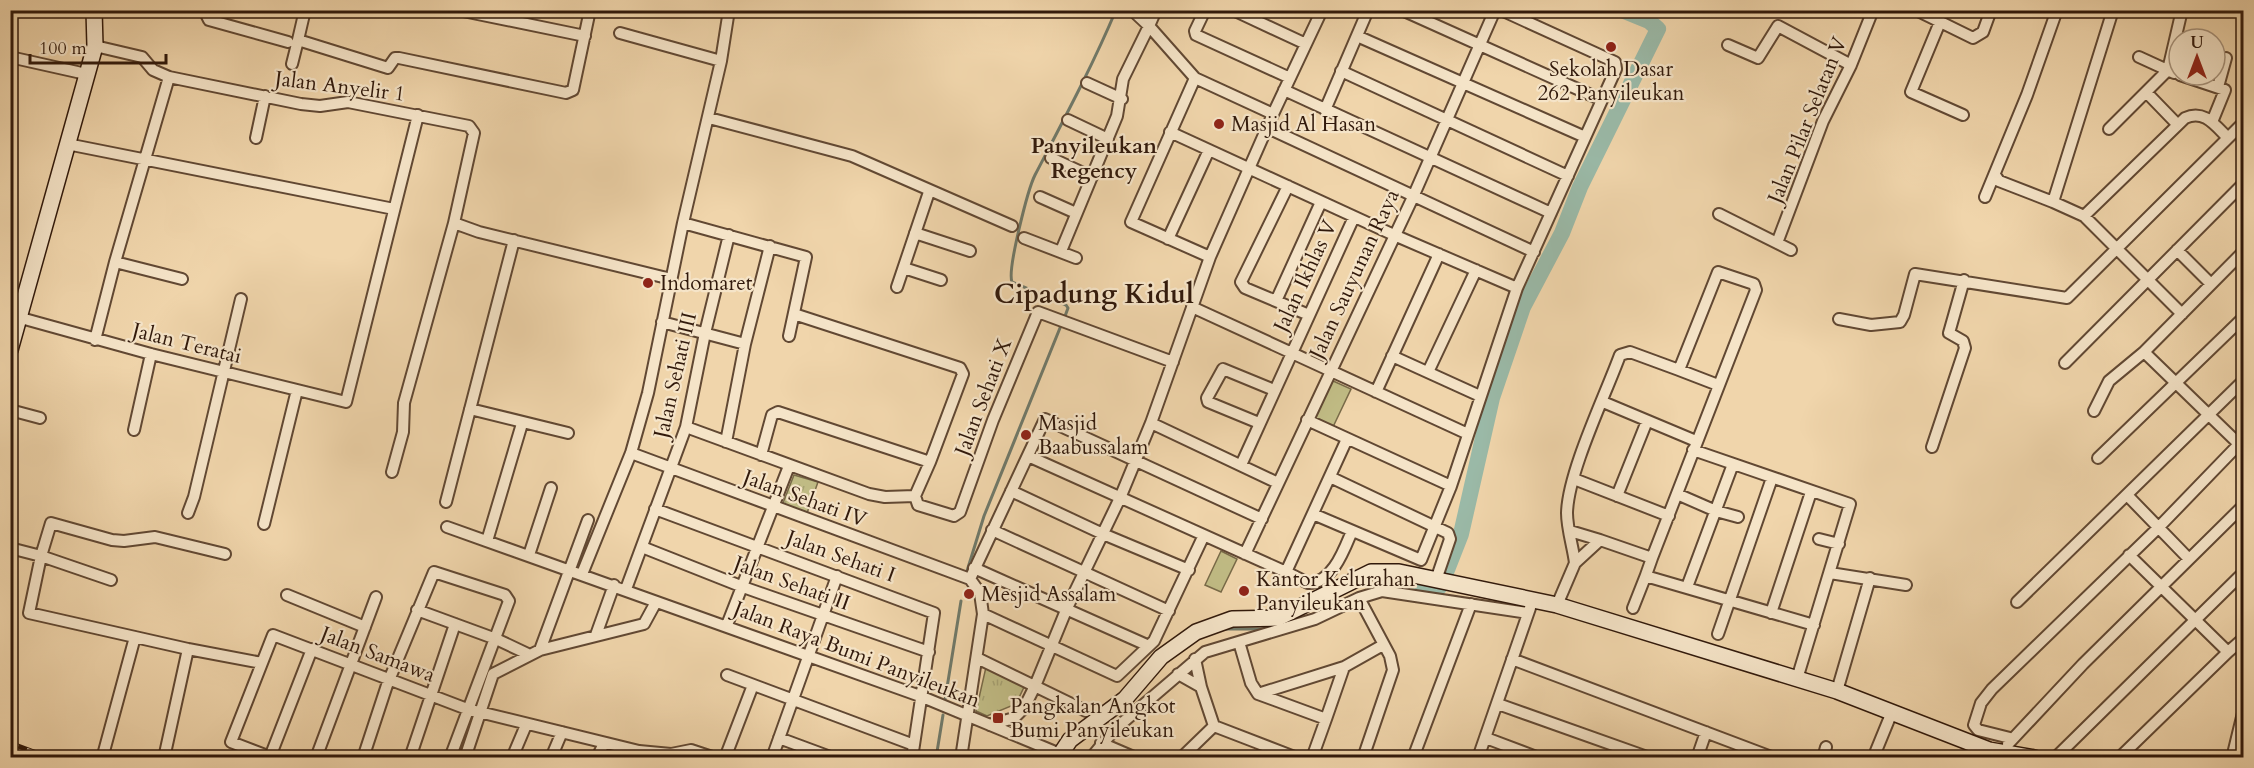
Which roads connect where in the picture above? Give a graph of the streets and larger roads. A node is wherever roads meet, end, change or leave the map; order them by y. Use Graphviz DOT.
graph roads {
  1 [pos="94,10"];
  2 [pos="204,10"];
  3 [pos="305,10"];
  4 [pos="590,10"];
  5 [pos="729,10"];
  6 [pos="1132,10"];
  7 [pos="1156,10"];
  8 [pos="1205,10"];
  9 [pos="1233,10"];
  10 [pos="1368,10"];
  11 [pos="1402,10"];
  12 [pos="1496,10"];
  13 [pos="1502,10"];
  14 [pos="1873,10"];
  15 [pos="1916,10"];
  16 [pos="1991,10"];
  17 [pos="2057,10"];
  18 [pos="2113,10"];
  19 [pos="2182,10"];
  20 [pos="463,11"];
  21 [pos="1322,11"];
  22 [pos="1940,22"];
  23 [pos="1149,26"];
  24 [pos="2178,27"];
  25 [pos="620,33"];
  26 [pos="585,36"];
  27 [pos="1357,36"];
  28 [pos="293,41"];
  29 [pos="1306,44"];
  30 [pos="1728,45"];
  31 [pos="95,46"];
  32 [pos="1480,46"];
  33 [pos="10,57"];
  34 [pos="2139,57"];
  35 [pos="721,62"];
  36 [pos="292,64"];
  37 [pos="1851,65"];
  38 [pos="2167,70"];
  39 [pos="1341,71"];
  40 [pos="2167,71"];
  41 [pos="86,74"];
  42 [pos="169,77"];
  43 [pos="1195,78"];
  44 [pos="1290,78"];
  45 [pos="1464,82"];
  46 [pos="1087,83"];
  47 [pos="2218,87"];
  48 [pos="1284,90"];
  49 [pos="2147,93"];
  50 [pos="265,96"];
  51 [pos="1122,99"];
  52 [pos="1602,100"];
  53 [pos="1325,110"];
  54 [pos="1273,114"];
  55 [pos="418,115"];
  56 [pos="1963,115"];
  57 [pos="709,118"];
  58 [pos="1068,120"];
  59 [pos="1446,121"];
  60 [pos="2212,122"];
  61 [pos="2244,122"];
  62 [pos="2177,124"];
  63 [pos="1268,128"];
  64 [pos="2109,129"];
  65 [pos="1170,132"];
  66 [pos="1585,137"];
  67 [pos="256,138"];
  68 [pos="2228,138"];
  69 [pos="1108,139"];
  70 [pos="67,144"];
  71 [pos="1209,150"];
  72 [pos="1430,157"];
  73 [pos="1051,158"];
  74 [pos="144,161"];
  75 [pos="1250,169"];
  76 [pos="1995,175"];
  77 [pos="1568,176"];
  78 [pos="1092,177"];
  79 [pos="2244,183"];
  80 [pos="1288,186"];
  81 [pos="929,192"];
  82 [pos="1040,197"];
  83 [pos="1413,197"];
  84 [pos="1985,197"];
  85 [pos="1321,202"];
  86 [pos="2053,202"];
  87 [pos="389,208"];
  88 [pos="1076,213"];
  89 [pos="1551,213"];
  90 [pos="1719,214"];
  91 [pos="2084,216"];
  92 [pos="1354,217"];
  93 [pos="454,224"];
  94 [pos="683,224"];
  95 [pos="1012,226"];
  96 [pos="915,232"];
  97 [pos="729,235"];
  98 [pos="1394,235"];
  99 [pos="1024,237"];
  100 [pos="1168,239"];
  101 [pos="514,240"];
  102 [pos="1777,243"];
  103 [pos="770,246"];
  104 [pos="1791,250"];
  105 [pos="2116,250"];
  106 [pos="2177,250"];
  107 [pos="970,251"];
  108 [pos="1061,251"];
  109 [pos="2244,251"];
  110 [pos="1534,252"];
  111 [pos="1439,254"];
  112 [pos="1210,257"];
  113 [pos="1076,258"];
  114 [pos="115,262"];
  115 [pos="904,268"];
  116 [pos="1476,270"];
  117 [pos="182,279"];
  118 [pos="671,279"];
  119 [pos="941,280"];
  120 [pos="1964,280"];
  121 [pos="2146,280"];
  122 [pos="2211,284"];
  123 [pos="897,287"];
  124 [pos="1517,288"];
  125 [pos="241,299"];
  126 [pos="1276,301"];
  127 [pos="1192,307"];
  128 [pos="794,314"];
  129 [pos="2182,314"];
  130 [pos="1309,315"];
  131 [pos="2244,317"];
  132 [pos="21,318"];
  133 [pos="1839,320"];
  134 [pos="662,322"];
  135 [pos="705,333"];
  136 [pos="789,336"];
  137 [pos="95,340"];
  138 [pos="745,344"];
  139 [pos="10,350"];
  140 [pos="1292,352"];
  141 [pos="2144,352"];
  142 [pos="151,354"];
  143 [pos="1392,356"];
  144 [pos="1173,362"];
  145 [pos="2065,363"];
  146 [pos="1330,370"];
  147 [pos="1679,370"];
  148 [pos="222,372"];
  149 [pos="1428,372"];
  150 [pos="2244,380"];
  151 [pos="2175,384"];
  152 [pos="1718,385"];
  153 [pos="297,390"];
  154 [pos="1274,390"];
  155 [pos="1376,392"];
  156 [pos="1480,396"];
  157 [pos="1603,402"];
  158 [pos="470,409"];
  159 [pos="10,410"];
  160 [pos="2094,411"];
  161 [pos="2208,416"];
  162 [pos="40,418"];
  163 [pos="1307,420"];
  164 [pos="1647,421"];
  165 [pos="1151,423"];
  166 [pos="1259,423"];
  167 [pos="521,427"];
  168 [pos="686,427"];
  169 [pos="134,430"];
  170 [pos="568,433"];
  171 [pos="1468,434"];
  172 [pos="1347,439"];
  173 [pos="726,442"];
  174 [pos="2242,444"];
  175 [pos="1695,445"];
  176 [pos="1932,447"];
  177 [pos="633,453"];
  178 [pos="761,455"];
  179 [pos="1028,456"];
  180 [pos="1136,459"];
  181 [pos="2098,459"];
  182 [pos="930,462"];
  183 [pos="1733,464"];
  184 [pos="1240,465"];
  185 [pos="789,466"];
  186 [pos="670,469"];
  187 [pos="392,472"];
  188 [pos="1330,477"];
  189 [pos="1772,478"];
  190 [pos="1574,479"];
  191 [pos="1278,483"];
  192 [pos="1451,486"];
  193 [pos="551,488"];
  194 [pos="1011,491"];
  195 [pos="1812,492"];
  196 [pos="1677,494"];
  197 [pos="2127,495"];
  198 [pos="915,496"];
  199 [pos="1617,496"];
  200 [pos="1120,498"];
  201 [pos="446,502"];
  202 [pos="2244,505"];
  203 [pos="774,507"];
  204 [pos="655,509"];
  205 [pos="1716,511"];
  206 [pos="188,513"];
  207 [pos="1313,514"];
  208 [pos="1669,516"];
  209 [pos="1738,517"];
  210 [pos="1262,519"];
  211 [pos="588,520"];
  212 [pos="264,524"];
  213 [pos="1436,525"];
  214 [pos="447,527"];
  215 [pos="2158,528"];
  216 [pos="992,530"];
  217 [pos="1352,531"];
  218 [pos="1570,531"];
  219 [pos="1103,534"];
  220 [pos="1204,535"];
  221 [pos="1819,539"];
  222 [pos="1600,540"];
  223 [pos="487,541"];
  224 [pos="1839,544"];
  225 [pos="642,547"];
  226 [pos="758,547"];
  227 [pos="10,548"];
  228 [pos="225,554"];
  229 [pos="1245,554"];
  230 [pos="529,555"];
  231 [pos="2129,555"];
  232 [pos="41,556"];
  233 [pos="1652,558"];
  234 [pos="2189,559"];
  235 [pos="1575,563"];
  236 [pos="974,568"];
  237 [pos="1189,570"];
  238 [pos="577,572"];
  239 [pos="1084,572"];
  240 [pos="1286,572"];
  241 [pos="2244,572"];
  242 [pos="1830,573"];
  243 [pos="1646,575"];
  244 [pos="837,576"];
  245 [pos="966,578"];
  246 [pos="1870,578"];
  247 [pos="111,580"];
  248 [pos="1442,581"];
  249 [pos="614,585"];
  250 [pos="1906,585"];
  251 [pos="743,587"];
  252 [pos="1687,587"];
  253 [pos="2162,588"];
  254 [pos="626,589"];
  255 [pos="287,595"];
  256 [pos="376,597"];
  257 [pos="1359,598"];
  258 [pos="1729,601"];
  259 [pos="656,602"];
  260 [pos="2017,602"];
  261 [pos="1471,604"];
  262 [pos="1557,605"];
  263 [pos="1531,606"];
  264 [pos="1067,608"];
  265 [pos="1633,608"];
  266 [pos="417,610"];
  267 [pos="1169,610"];
  268 [pos="1771,613"];
  269 [pos="823,614"];
  270 [pos="983,614"];
  271 [pos="2194,621"];
  272 [pos="455,624"];
  273 [pos="1814,625"];
  274 [pos="728,626"];
  275 [pos="365,627"];
  276 [pos="1719,634"];
  277 [pos="596,635"];
  278 [pos="135,637"];
  279 [pos="496,639"];
  280 [pos="1239,642"];
  281 [pos="2242,642"];
  282 [pos="1052,645"];
  283 [pos="1383,645"];
  284 [pos="1149,646"];
  285 [pos="188,649"];
  286 [pos="312,649"];
  287 [pos="535,652"];
  288 [pos="929,652"];
  289 [pos="2228,652"];
  290 [pos="807,655"];
  291 [pos="977,658"];
  292 [pos="1195,659"];
  293 [pos="1512,659"];
  294 [pos="262,663"];
  295 [pos="351,664"];
  296 [pos="1344,666"];
  297 [pos="1178,674"];
  298 [pos="727,675"];
  299 [pos="390,679"];
  300 [pos="1797,679"];
  301 [pos="751,684"];
  302 [pos="1035,686"];
  303 [pos="1201,687"];
  304 [pos="1837,691"];
  305 [pos="432,694"];
  306 [pos="1258,694"];
  307 [pos="920,696"];
  308 [pos="791,700"];
  309 [pos="1498,704"];
  310 [pos="1023,708"];
  311 [pos="2244,709"];
  312 [pos="473,710"];
  313 [pos="1086,711"];
  314 [pos="1892,712"];
  315 [pos="967,715"];
  316 [pos="1326,719"];
  317 [pos="526,725"];
  318 [pos="990,725"];
  319 [pos="1214,726"];
  320 [pos="562,732"];
  321 [pos="1706,732"];
  322 [pos="1013,734"];
  323 [pos="780,738"];
  324 [pos="1486,738"];
  325 [pos="2010,738"];
  326 [pos="604,743"];
  327 [pos="1101,743"];
  328 [pos="914,745"];
  329 [pos="2234,750"];
  330 [pos="1876,751"];
  331 [pos="637,754"];
  332 [pos="1056,754"];
  333 [pos="1754,754"];
  334 [pos="103,755"];
  335 [pos="677,755"];
  336 [pos="1096,756"];
  337 [pos="2001,756"];
  338 [pos="272,757"];
  339 [pos="164,758"];
  340 [pos="316,758"];
  341 [pos="363,758"];
  342 [pos="410,758"];
  343 [pos="450,758"];
  344 [pos="465,758"];
  345 [pos="512,758"];
  346 [pos="551,758"];
  347 [pos="597,758"];
  348 [pos="715,758"];
  349 [pos="725,758"];
  350 [pos="772,758"];
  351 [pos="833,758"];
  352 [pos="912,758"];
  353 [pos="961,758"];
  354 [pos="1136,758"];
  355 [pos="1181,758"];
  356 [pos="1297,758"];
  357 [pos="1312,758"];
  358 [pos="1363,758"];
  359 [pos="1413,758"];
  360 [pos="1478,758"];
  361 [pos="1539,758"];
  362 [pos="1650,758"];
  363 [pos="1697,758"];
  364 [pos="1774,758"];
  365 [pos="2035,758"];
  366 [pos="2055,758"];
  367 [pos="2119,758"];
  1 -- 31 [label="street"];
  2 -- 28 [label="street"];
  3 -- 28 [label="street"];
  4 -- 26 [label="street"];
  5 -- 35 [label="street"];
  6 -- 23 [label="street"];
  7 -- 23 [label="street"];
  8 -- 44 [label="street"];
  9 -- 29 [label="street"];
  10 -- 27 [label="street"];
  11 -- 32 [label="street"];
  12 -- 32 [label="street, Jalan Sauyunan Raya"];
  13 -- 52 [label="street"];
  14 -- 37 [label="street, Jalan Pilar Selatan V"];
  15 -- 22 [label="street"];
  16 -- 22 [label="street"];
  17 -- 76 [label="street"];
  18 -- 86 [label="street"];
  19 -- 24 [label="street"];
  20 -- 26 [label="street"];
  21 -- 29 [label="street"];
  22 -- 56 [label="street"];
  23 -- 43 [label="street"];
  23 -- 51 [label="street"];
  25 -- 35 [label="street"];
  26 -- 28 [label="street"];
  27 -- 39 [label="street"];
  27 -- 45 [label="street"];
  28 -- 36 [label="street"];
  29 -- 44 [label="street"];
  30 -- 37 [label="street"];
  31 -- 41 [label="street"];
  31 -- 42 [label="street"];
  32 -- 45 [label="street, Jalan Sauyunan Raya"];
  32 -- 52 [label="street"];
  33 -- 41 [label="street"];
  34 -- 38 [label="street"];
  35 -- 57 [label="street"];
  37 -- 102 [label="street, Jalan Pilar Selatan V"];
  39 -- 53 [label="street"];
  39 -- 59 [label="street"];
  40 -- 49 [label="street"];
  41 -- 70 [label="street"];
  42 -- 50 [label="street, Jalan Anyelir 1"];
  42 -- 74 [label="street"];
  43 -- 54 [label="street"];
  43 -- 65 [label="street"];
  44 -- 48 [label="street"];
  45 -- 59 [label="street, Jalan Sauyunan Raya"];
  45 -- 66 [label="street"];
  46 -- 51 [label="street"];
  47 -- 60 [label="street"];
  48 -- 53 [label="street"];
  48 -- 54 [label="street"];
  49 -- 62 [label="street"];
  49 -- 64 [label="street"];
  50 -- 55 [label="street, Jalan Anyelir 1"];
  50 -- 67 [label="street"];
  51 -- 69 [label="street"];
  52 -- 66 [label="street"];
  53 -- 72 [label="street"];
  54 -- 63 [label="street"];
  55 -- 93 [label="street, Jalan Anyelir 1"];
  55 -- 153 [label="street, Jalan Teratai"];
  57 -- 81 [label="street"];
  57 -- 94 [label="street"];
  58 -- 69 [label="street"];
  59 -- 72 [label="street, Jalan Sauyunan Raya"];
  59 -- 77 [label="street"];
  60 -- 62 [label="street"];
  60 -- 68 [label="street"];
  61 -- 68 [label="street"];
  62 -- 91 [label="street"];
  63 -- 75 [label="street"];
  63 -- 83 [label="street"];
  65 -- 71 [label="street"];
  65 -- 100 [label="street"];
  66 -- 77 [label="street"];
  68 -- 105 [label="street"];
  69 -- 78 [label="street"];
  70 -- 74 [label="street"];
  70 -- 132 [label="street"];
  71 -- 75 [label="street"];
  71 -- 100 [label="street"];
  72 -- 83 [label="street, Jalan Sauyunan Raya"];
  72 -- 89 [label="street"];
  73 -- 78 [label="street"];
  74 -- 87 [label="street"];
  74 -- 114 [label="street"];
  75 -- 80 [label="street"];
  75 -- 112 [label="street"];
  76 -- 84 [label="street"];
  76 -- 86 [label="street"];
  77 -- 89 [label="street"];
  78 -- 88 [label="street"];
  79 -- 106 [label="street"];
  80 -- 85 [label="street"];
  80 -- 126 [label="street"];
  81 -- 95 [label="street"];
  81 -- 96 [label="street"];
  82 -- 88 [label="street"];
  83 -- 98 [label="street, Jalan Sauyunan Raya"];
  83 -- 110 [label="street"];
  85 -- 92 [label="street"];
  85 -- 126 [label="street"];
  86 -- 91 [label="street"];
  88 -- 108 [label="street"];
  89 -- 110 [label="street"];
  90 -- 102 [label="street"];
  91 -- 105 [label="street"];
  92 -- 98 [label="street"];
  92 -- 130 [label="street, Jalan Ikhlas V"];
  93 -- 101 [label="street"];
  93 -- 187 [label="street"];
  94 -- 97 [label="street"];
  94 -- 118 [label="street"];
  96 -- 107 [label="street"];
  96 -- 115 [label="street"];
  97 -- 103 [label="street"];
  97 -- 135 [label="street, Jalan Sehati III"];
  98 -- 111 [label="street"];
  98 -- 146 [label="street, Jalan Sauyunan Raya"];
  99 -- 108 [label="street"];
  100 -- 112 [label="street"];
  101 -- 118 [label="street"];
  101 -- 158 [label="street"];
  102 -- 104 [label="street"];
  103 -- 128 [label="street"];
  103 -- 138 [label="street"];
  105 -- 120 [label="street"];
  105 -- 121 [label="street"];
  106 -- 121 [label="street"];
  106 -- 122 [label="street"];
  108 -- 113 [label="street"];
  109 -- 122 [label="street"];
  110 -- 124 [label="street"];
  111 -- 116 [label="street"];
  111 -- 143 [label="street"];
  112 -- 127 [label="street"];
  114 -- 117 [label="street"];
  114 -- 137 [label="street"];
  115 -- 119 [label="street"];
  115 -- 123 [label="street"];
  116 -- 124 [label="street"];
  116 -- 149 [label="street"];
  118 -- 134 [label="street"];
  120 -- 133 [label="street"];
  120 -- 176 [label="street"];
  121 -- 129 [label="street"];
  121 -- 145 [label="street"];
  122 -- 129 [label="street"];
  124 -- 156 [label="street"];
  125 -- 148 [label="street"];
  126 -- 130 [label="street"];
  127 -- 140 [label="street"];
  127 -- 144 [label="street"];
  128 -- 136 [label="street"];
  128 -- 182 [label="street"];
  129 -- 141 [label="street"];
  130 -- 140 [label="street, Jalan Ikhlas V"];
  131 -- 151 [label="street"];
  132 -- 137 [label="street, Jalan Teratai"];
  132 -- 139 [label="street"];
  134 -- 135 [label="street"];
  134 -- 177 [label="street"];
  135 -- 138 [label="street"];
  135 -- 168 [label="street, Jalan Sehati III"];
  137 -- 142 [label="street, Jalan Teratai"];
  138 -- 173 [label="street"];
  140 -- 146 [label="street"];
  140 -- 154 [label="street, Jalan Ikhlas V"];
  141 -- 151 [label="street"];
  141 -- 160 [label="street"];
  142 -- 148 [label="street, Jalan Teratai"];
  142 -- 169 [label="street"];
  143 -- 149 [label="street"];
  143 -- 155 [label="street"];
  144 -- 165 [label="street"];
  144 -- 198 [label="street, Jalan Sehati X"];
  146 -- 155 [label="street"];
  146 -- 163 [label="street, Jalan Sauyunan Raya"];
  147 -- 152 [label="street"];
  147 -- 152 [label="street"];
  147 -- 157 [label="street"];
  148 -- 153 [label="street, Jalan Teratai"];
  148 -- 206 [label="street"];
  149 -- 156 [label="street"];
  150 -- 161 [label="street"];
  151 -- 161 [label="street"];
  151 -- 181 [label="street"];
  152 -- 175 [label="street"];
  153 -- 212 [label="street"];
  154 -- 166 [label="street, Jalan Ikhlas V"];
  154 -- 166 [label="street"];
  155 -- 171 [label="street"];
  156 -- 171 [label="street"];
  157 -- 164 [label="street"];
  157 -- 190 [label="street"];
  158 -- 170 [label="street"];
  158 -- 201 [label="street"];
  159 -- 162 [label="street"];
  161 -- 174 [label="street"];
  161 -- 197 [label="street"];
  163 -- 172 [label="street"];
  163 -- 191 [label="street, Jalan Sauyunan Raya"];
  164 -- 175 [label="street"];
  164 -- 199 [label="street"];
  165 -- 180 [label="street"];
  165 -- 184 [label="street"];
  166 -- 184 [label="street, Jalan Ikhlas V"];
  167 -- 223 [label="street"];
  168 -- 173 [label="street"];
  168 -- 186 [label="street, Jalan Sehati III"];
  171 -- 192 [label="street"];
  172 -- 188 [label="street"];
  172 -- 192 [label="street"];
  173 -- 178 [label="street"];
  174 -- 215 [label="street"];
  175 -- 183 [label="street"];
  175 -- 196 [label="street"];
  177 -- 186 [label="street, Jalan Sehati IV"];
  177 -- 238 [label="street"];
  178 -- 182 [label="street"];
  178 -- 185 [label="street"];
  179 -- 180 [label="street"];
  179 -- 194 [label="street"];
  179 -- 200 [label="street"];
  180 -- 200 [label="street"];
  180 -- 210 [label="street"];
  182 -- 198 [label="street"];
  183 -- 189 [label="street"];
  183 -- 205 [label="street"];
  184 -- 191 [label="street"];
  185 -- 198 [label="street"];
  185 -- 203 [label="street"];
  186 -- 203 [label="street, Jalan Sehati IV"];
  186 -- 204 [label="street, Jalan Sehati III"];
  188 -- 207 [label="street"];
  188 -- 213 [label="street"];
  189 -- 195 [label="street"];
  189 -- 258 [label="street"];
  190 -- 199 [label="street"];
  190 -- 218 [label="street"];
  191 -- 210 [label="street, Jalan Sauyunan Raya"];
  192 -- 213 [label="street"];
  193 -- 230 [label="street"];
  194 -- 216 [label="street"];
  194 -- 219 [label="street"];
  195 -- 224 [label="street"];
  195 -- 268 [label="street"];
  196 -- 205 [label="street"];
  196 -- 208 [label="street"];
  197 -- 215 [label="street"];
  197 -- 260 [label="street"];
  199 -- 208 [label="street"];
  200 -- 219 [label="street"];
  200 -- 220 [label="street"];
  202 -- 234 [label="street"];
  203 -- 226 [label="street"];
  203 -- 245 [label="street, Jalan Sehati IV"];
  204 -- 225 [label="street, Jalan Sehati III"];
  204 -- 226 [label="street, Jalan Sehati I"];
  205 -- 209 [label="street"];
  205 -- 252 [label="street"];
  207 -- 217 [label="street"];
  207 -- 240 [label="street"];
  208 -- 233 [label="street"];
  210 -- 229 [label="street, Jalan Sauyunan Raya"];
  211 -- 238 [label="street"];
  213 -- 217 [label="street"];
  213 -- 248 [label="street"];
  214 -- 223 [label="street, Jalan Raya Bumi Panyileukan"];
  215 -- 231 [label="street"];
  215 -- 234 [label="street"];
  216 -- 236 [label="street"];
  216 -- 239 [label="street"];
  217 -- 240 [label="street"];
  218 -- 222 [label="street"];
  218 -- 235 [label="street"];
  219 -- 237 [label="street"];
  219 -- 239 [label="street"];
  220 -- 229 [label="street"];
  220 -- 237 [label="street"];
  221 -- 224 [label="street"];
  222 -- 233 [label="street"];
  222 -- 235 [label="street"];
  223 -- 230 [label="street, Jalan Raya Bumi Panyileukan"];
  224 -- 242 [label="street"];
  225 -- 251 [label="street, Jalan Sehati II"];
  225 -- 254 [label="street, Jalan Sehati III"];
  226 -- 244 [label="street, Jalan Sehati I"];
  226 -- 251 [label="street"];
  227 -- 232 [label="street"];
  228 -- 232 [label="street"];
  229 -- 240 [label="street"];
  230 -- 238 [label="street, Jalan Raya Bumi Panyileukan"];
  231 -- 253 [label="street"];
  231 -- 325 [label="street"];
  232 -- 247 [label="street"];
  232 -- 278 [label="street"];
  233 -- 243 [label="street"];
  234 -- 253 [label="street"];
  235 -- 262 [label="street"];
  236 -- 245 [label="street"];
  236 -- 264 [label="street"];
  237 -- 267 [label="street"];
  238 -- 249 [label="street, Jalan Raya Bumi Panyileukan"];
  238 -- 287 [label="street"];
  239 -- 264 [label="street"];
  239 -- 267 [label="street"];
  241 -- 271 [label="street"];
  242 -- 246 [label="street"];
  242 -- 273 [label="street"];
  243 -- 252 [label="street"];
  243 -- 265 [label="street"];
  244 -- 269 [label="street"];
  244 -- 288 [label="street, Jalan Sehati I"];
  245 -- 270 [label="street"];
  246 -- 250 [label="street"];
  246 -- 304 [label="street"];
  248 -- 263 [label="street"];
  248 -- 332 [label="street"];
  249 -- 254 [label="street, Jalan Raya Bumi Panyileukan"];
  249 -- 277 [label="street"];
  251 -- 269 [label="street, Jalan Sehati II"];
  251 -- 274 [label="street"];
  252 -- 258 [label="street"];
  253 -- 271 [label="street"];
  253 -- 325 [label="street"];
  254 -- 259 [label="street, Jalan Raya Bumi Panyileukan"];
  255 -- 275 [label="street"];
  256 -- 275 [label="street"];
  257 -- 261 [label="street"];
  257 -- 280 [label="street"];
  257 -- 283 [label="street"];
  258 -- 268 [label="street"];
  258 -- 276 [label="street"];
  259 -- 274 [label="street, Jalan Raya Bumi Panyileukan"];
  259 -- 277 [label="street"];
  261 -- 263 [label="street"];
  261 -- 359 [label="street"];
  262 -- 263 [label="street"];
  262 -- 300 [label="street"];
  263 -- 293 [label="street"];
  264 -- 282 [label="street"];
  264 -- 284 [label="street"];
  266 -- 272 [label="street"];
  266 -- 279 [label="street"];
  266 -- 299 [label="street"];
  267 -- 284 [label="street"];
  268 -- 273 [label="street"];
  269 -- 288 [label="street, Jalan Sehati II"];
  269 -- 290 [label="street"];
  270 -- 282 [label="street"];
  270 -- 291 [label="street"];
  271 -- 289 [label="street"];
  271 -- 366 [label="street"];
  272 -- 279 [label="street"];
  272 -- 305 [label="street"];
  273 -- 300 [label="street"];
  274 -- 290 [label="street, Jalan Raya Bumi Panyileukan"];
  275 -- 295 [label="street"];
  277 -- 287 [label="street"];
  278 -- 285 [label="street"];
  278 -- 334 [label="street"];
  279 -- 287 [label="street"];
  279 -- 312 [label="street"];
  280 -- 292 [label="street"];
  280 -- 306 [label="street"];
  281 -- 289 [label="street"];
  282 -- 284 [label="street"];
  282 -- 302 [label="street"];
  283 -- 296 [label="street"];
  283 -- 358 [label="street"];
  285 -- 294 [label="street"];
  285 -- 339 [label="street"];
  286 -- 294 [label="street, Jalan Samawa"];
  286 -- 295 [label="street, Jalan Samawa"];
  286 -- 338 [label="street"];
  287 -- 312 [label="street"];
  288 -- 307 [label="street, Jalan Sehati I"];
  289 -- 367 [label="street"];
  290 -- 307 [label="street, Jalan Raya Bumi Panyileukan"];
  290 -- 308 [label="street"];
  291 -- 302 [label="street"];
  291 -- 315 [label="street"];
  292 -- 297 [label="street"];
  292 -- 303 [label="street"];
  293 -- 309 [label="street"];
  293 -- 321 [label="street"];
  294 -- 338 [label="street"];
  295 -- 299 [label="street, Jalan Samawa"];
  295 -- 340 [label="street"];
  296 -- 306 [label="street"];
  296 -- 316 [label="street"];
  297 -- 303 [label="street"];
  297 -- 327 [label="street"];
  298 -- 301 [label="street"];
  299 -- 305 [label="street, Jalan Samawa"];
  299 -- 341 [label="street"];
  300 -- 304 [label="street"];
  301 -- 308 [label="street"];
  301 -- 349 [label="street"];
  302 -- 310 [label="street"];
  302 -- 313 [label="street"];
  303 -- 319 [label="street"];
  304 -- 314 [label="street"];
  305 -- 312 [label="street, Jalan Samawa"];
  305 -- 342 [label="street"];
  306 -- 316 [label="street"];
  307 -- 315 [label="street, Jalan Raya Bumi Panyileukan"];
  307 -- 328 [label="street, Jalan Sehati I"];
  308 -- 323 [label="street"];
  308 -- 328 [label="street"];
  309 -- 324 [label="street"];
  309 -- 362 [label="street"];
  310 -- 318 [label="street, Jalan Raya Bumi Panyileukan"];
  310 -- 322 [label="street"];
  311 -- 329 [label="street"];
  312 -- 317 [label="street, Jalan Samawa"];
  312 -- 343 [label="street"];
  312 -- 344 [label="street"];
  314 -- 330 [label="street"];
  314 -- 337 [label="street"];
  315 -- 318 [label="street, Jalan Raya Bumi Panyileukan"];
  315 -- 353 [label="street"];
  316 -- 357 [label="street"];
  317 -- 320 [label="street, Jalan Samawa"];
  317 -- 345 [label="street"];
  318 -- 322 [label="street"];
  319 -- 355 [label="street"];
  319 -- 356 [label="street"];
  320 -- 326 [label="street, Jalan Samawa"];
  320 -- 346 [label="street"];
  321 -- 333 [label="street"];
  321 -- 363 [label="street"];
  322 -- 332 [label="street"];
  323 -- 350 [label="street"];
  323 -- 351 [label="street"];
  324 -- 360 [label="street"];
  324 -- 361 [label="street"];
  325 -- 337 [label="street"];
  326 -- 331 [label="street, Jalan Samawa"];
  326 -- 347 [label="street"];
  327 -- 336 [label="street"];
  327 -- 354 [label="street"];
  328 -- 352 [label="street, Jalan Sehati I"];
  331 -- 335 [label="street, Jalan Samawa"];
  333 -- 364 [label="street"];
  335 -- 348 [label="street, Jalan Samawa"];
  337 -- 365 [label="street"];
}
